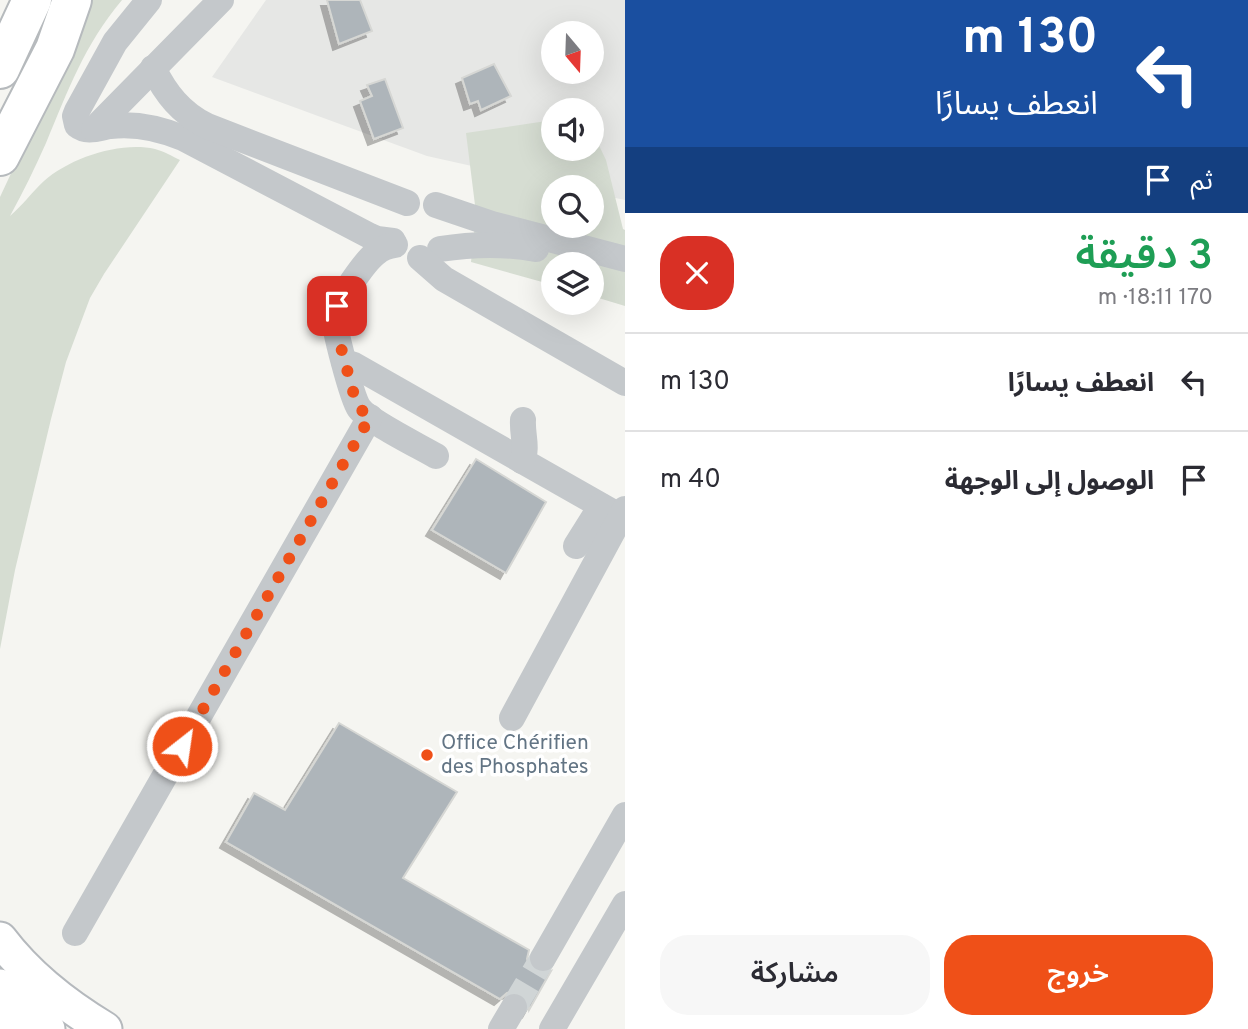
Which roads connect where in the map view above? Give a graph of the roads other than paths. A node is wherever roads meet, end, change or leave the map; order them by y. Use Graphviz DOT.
graph roads {
  1 [pos="33,0"];
  2 [pos="72,0"];
  3 [pos="85,0"];
  4 [pos="149,0"];
  5 [pos="221,0"];
  6 [pos="55,49"];
  7 [pos="153,68"];
  8 [pos="0,69"];
  9 [pos="94,129"];
  10 [pos="0,156"];
  11 [pos="407,203"];
  12 [pos="436,205"];
  13 [pos="394,243"];
  14 [pos="430,253"];
  15 [pos="625,259"];
  16 [pos="625,274"];
  17 [pos="344,362"];
  18 [pos="625,383"];
  19 [pos="370,417"];
  20 [pos="523,420"];
  21 [pos="436,456"];
  22 [pos="522,461"];
  23 [pos="616,511"];
  24 [pos="576,547"];
  25 [pos="512,718"];
  26 [pos="625,816"];
  27 [pos="625,904"];
  28 [pos="75,933"];
  29 [pos="0,939"];
  30 [pos="543,958"];
  31 [pos="0,986"];
  32 [pos="0,1013"];
  33 [pos="26,1029"];
  34 [pos="48,1029"];
  35 [pos="105,1029"];
  36 [pos="552,1029"];
  1 -- 8 [label="highway"];
  2 -- 6 [label="highway"];
  3 -- 6 [label="highway"];
  4 -- 9 [label="street"];
  5 -- 7 [label="street"];
  6 -- 10 [label="highway"];
  7 -- 9 [label="street"];
  7 -- 11 [label="street"];
  9 -- 13 [label="street"];
  11 -- 12 [label="street"];
  11 -- 13 [label="street"];
  12 -- 14 [label="street"];
  12 -- 15 [label="street"];
  13 -- 14 [label="street"];
  13 -- 17 [label="street"];
  14 -- 16 [label="street"];
  14 -- 18 [label="street"];
  17 -- 19 [label="street"];
  17 -- 22 [label="street"];
  19 -- 21 [label="street"];
  19 -- 28 [label="street"];
  20 -- 22 [label="street"];
  22 -- 23 [label="street"];
  23 -- 24 [label="street"];
  23 -- 25 [label="street"];
  26 -- 30 [label="street"];
  27 -- 36 [label="street"];
  29 -- 35 [label="main road"];
  31 -- 34 [label="main road"];
  32 -- 33 [label="highway"];
}
